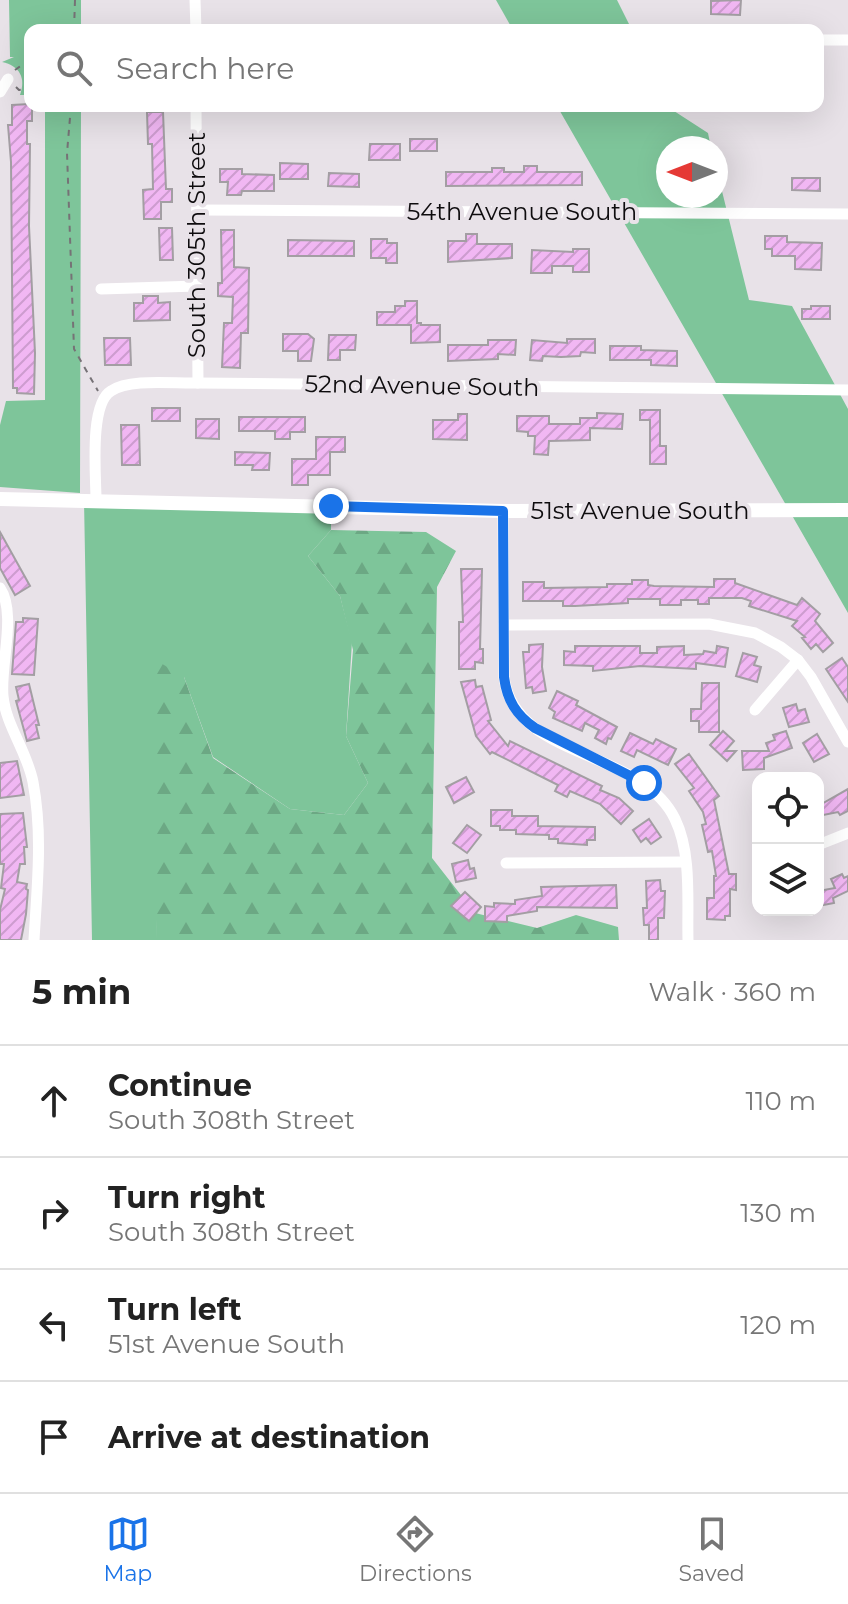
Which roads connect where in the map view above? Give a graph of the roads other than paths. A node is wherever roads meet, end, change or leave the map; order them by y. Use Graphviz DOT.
graph roads {
  1 [pos="195,0"];
  2 [pos="196,24"];
  3 [pos="824,40"];
  4 [pos="848,40"];
  5 [pos="8,79"];
  6 [pos="0,92"];
  7 [pos="196,112"];
  8 [pos="197,210"];
  9 [pos="848,214"];
  10 [pos="197,286"];
  11 [pos="101,289"];
  12 [pos="198,383"];
  13 [pos="848,390"];
  14 [pos="0,499"];
  15 [pos="96,500"];
  16 [pos="848,510"];
  17 [pos="503,511"];
  18 [pos="0,588"];
  19 [pos="504,625"];
  20 [pos="798,660"];
  21 [pos="755,710"];
  22 [pos="848,742"];
  23 [pos="848,833"];
  24 [pos="820,844"];
  25 [pos="685,862"];
  26 [pos="506,863"];
  27 [pos="34,940"];
  28 [pos="688,940"];
  1 -- 2 [label="street"];
  3 -- 4 [label="street"];
  5 -- 6 [label="street"];
  7 -- 8 [label="street, South 305th Street"];
  8 -- 9 [label="street, 54th Avenue South"];
  8 -- 10 [label="street, South 305th Street"];
  10 -- 11 [label="street"];
  10 -- 12 [label="street, South 305th Street"];
  12 -- 13 [label="street, 52nd Avenue South"];
  12 -- 15 [label="street, 52nd Avenue South"];
  14 -- 15 [label="main road, 51st Avenue South"];
  15 -- 17 [label="main road, 51st Avenue South"];
  16 -- 17 [label="main road, 51st Avenue South"];
  17 -- 19 [label="street"];
  18 -- 27 [label="street"];
  19 -- 20 [label="street"];
  19 -- 25 [label="street"];
  20 -- 21 [label="street"];
  20 -- 22 [label="street"];
  23 -- 24 [label="street"];
  25 -- 26 [label="street"];
  25 -- 28 [label="street"];
}
